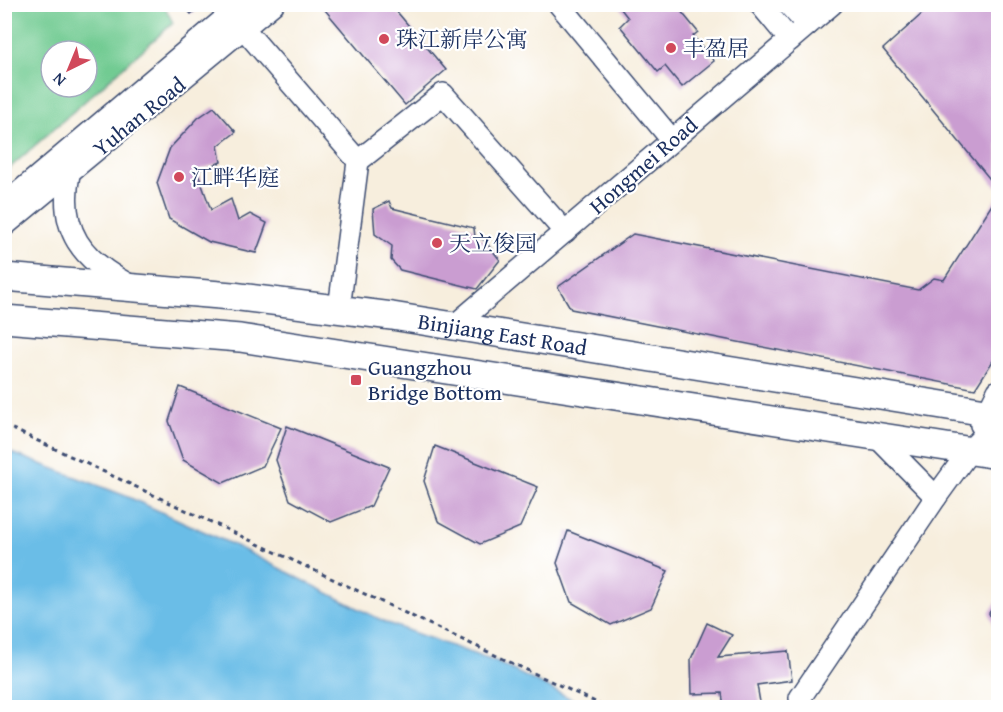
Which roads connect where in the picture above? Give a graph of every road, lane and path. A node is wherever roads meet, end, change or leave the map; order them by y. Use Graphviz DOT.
graph roads {
  1 [pos="242,4"];
  2 [pos="273,4"];
  3 [pos="559,4"];
  4 [pos="760,4"];
  5 [pos="788,4"];
  6 [pos="832,4"];
  7 [pos="807,25"];
  8 [pos="244,29"];
  9 [pos="790,40"];
  10 [pos="672,140"];
  11 [pos="358,161"];
  12 [pos="69,174"];
  13 [pos="4,205"];
  14 [pos="4,226"];
  15 [pos="565,232"];
  16 [pos="4,277"];
  17 [pos="134,288"];
  18 [pos="339,309"];
  19 [pos="4,319"];
  20 [pos="454,326"];
  21 [pos="995,409"];
  22 [pos="4,426"];
  23 [pos="875,435"];
  24 [pos="970,450"];
  25 [pos="999,455"];
  26 [pos="936,497"];
  27 [pos="800,698"];
  28 [pos="608,708"];
  1 -- 13 [label="street, Yuhan Road"];
  2 -- 8 [label="street, Yuhan Road"];
  3 -- 10 [label="street"];
  4 -- 9 [label="street"];
  5 -- 7 [label="street"];
  6 -- 7 [label="street, Hongmei Road"];
  7 -- 9 [label="street, Hongmei Road"];
  8 -- 11 [label="street"];
  8 -- 12 [label="street, Yuhan Road"];
  9 -- 10 [label="street, Hongmei Road"];
  10 -- 15 [label="street, Hongmei Road"];
  11 -- 15 [label="street"];
  11 -- 18 [label="street"];
  12 -- 14 [label="street, Yuhan Road"];
  12 -- 17 [label="street"];
  15 -- 20 [label="street, Hongmei Road"];
  16 -- 17 [label="main road, Binjiang East Road"];
  17 -- 18 [label="main road, Binjiang East Road"];
  18 -- 20 [label="main road, Binjiang East Road"];
  19 -- 23 [label="main road, Binjiang East Road"];
  20 -- 21 [label="main road, Binjiang East Road"];
  21 -- 24 [label="street"];
  22 -- 28 [label="path"];
  23 -- 24 [label="main road, Binjiang East Road"];
  23 -- 26 [label="street"];
  24 -- 25 [label="main road, Binjiang East Road"];
  24 -- 26 [label="street"];
  26 -- 27 [label="street"];
}
